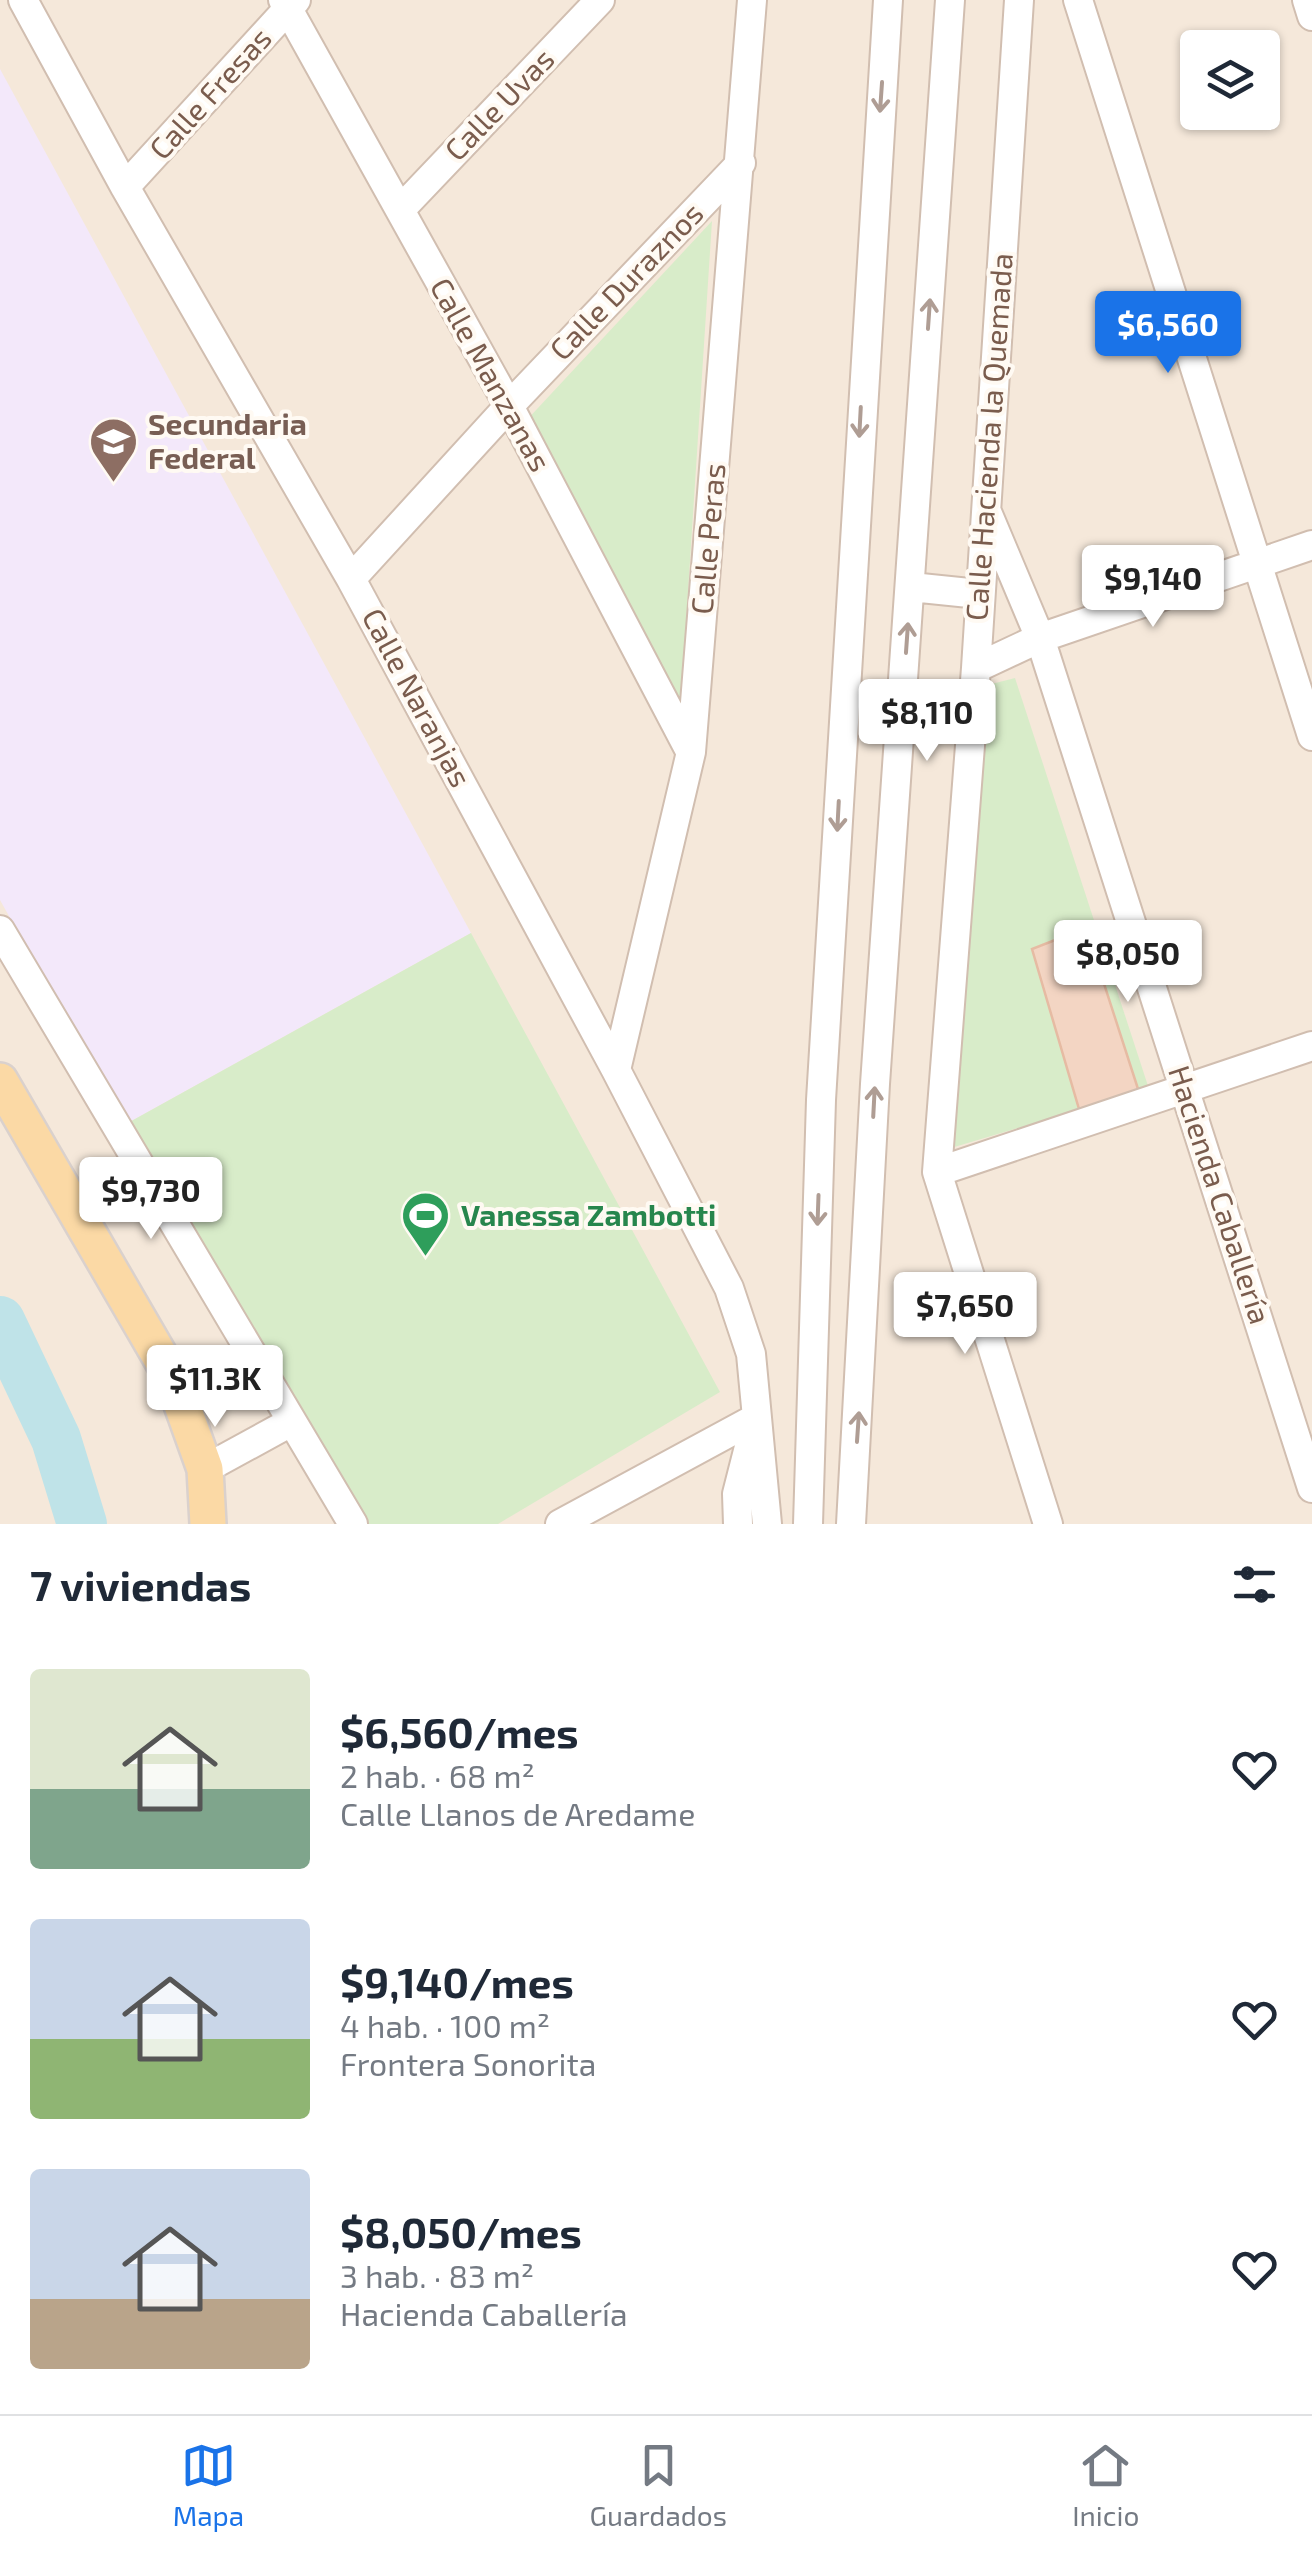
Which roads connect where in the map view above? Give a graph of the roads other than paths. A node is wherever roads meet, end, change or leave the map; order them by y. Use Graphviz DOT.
graph roads {
  1 [pos="23,0"];
  2 [pos="600,0"];
  3 [pos="752,0"];
  4 [pos="888,0"];
  5 [pos="950,0"];
  6 [pos="1019,0"];
  7 [pos="1078,0"];
  8 [pos="1307,0"];
  9 [pos="289,3"];
  10 [pos="1312,16"];
  11 [pos="741,163"];
  12 [pos="125,187"];
  13 [pos="400,210"];
  14 [pos="508,406"];
  15 [pos="984,506"];
  16 [pos="1312,546"];
  17 [pos="1258,563"];
  18 [pos="351,579"];
  19 [pos="911,587"];
  20 [pos="979,594"];
  21 [pos="1040,638"];
  22 [pos="976,668"];
  23 [pos="1312,736"];
  24 [pos="691,752"];
  25 [pos="0,930"];
  26 [pos="1312,1046"];
  27 [pos="616,1070"];
  28 [pos="0,1081"];
  29 [pos="1186,1090"];
  30 [pos="937,1172"];
  31 [pos="756,1418"];
  32 [pos="292,1422"];
  33 [pos="205,1469"];
  34 [pos="1312,1488"];
  35 [pos="208,1524"];
  36 [pos="353,1524"];
  37 [pos="560,1524"];
  38 [pos="738,1524"];
  39 [pos="767,1524"];
  40 [pos="808,1524"];
  41 [pos="851,1524"];
  42 [pos="1048,1524"];
  1 -- 12 [label="street, Calle Naranjas"];
  2 -- 13 [label="street, Calle Uvas"];
  3 -- 11 [label="street, Calle Peras"];
  4 -- 40 [label="street, one-way"];
  19 -- 5 [label="street, one-way"];
  6 -- 15 [label="street, Calle Hacienda la Quemada"];
  7 -- 17 [label="street"];
  8 -- 10 [label="street"];
  9 -- 12 [label="street, Calle Fresas"];
  9 -- 13 [label="street, Calle Manzanas"];
  11 -- 14 [label="street, Calle Duraznos"];
  11 -- 24 [label="street, Calle Peras"];
  12 -- 18 [label="street, Calle Naranjas"];
  13 -- 14 [label="street, Calle Manzanas"];
  14 -- 18 [label="street, Calle Duraznos"];
  14 -- 24 [label="street, Calle Manzanas"];
  15 -- 20 [label="street, Calle Hacienda la Quemada"];
  15 -- 21 [label="street, Hacienda Caballería"];
  16 -- 17 [label="street"];
  17 -- 21 [label="street"];
  17 -- 23 [label="street"];
  18 -- 27 [label="street, Calle Naranjas"];
  19 -- 20 [label="street"];
  41 -- 19 [label="street, one-way"];
  20 -- 22 [label="street, Calle Hacienda la Quemada"];
  21 -- 22 [label="street"];
  21 -- 29 [label="street, Hacienda Caballería"];
  22 -- 30 [label="street, Calle Hacienda la Quemada"];
  24 -- 27 [label="street, Calle Peras"];
  25 -- 32 [label="street"];
  26 -- 29 [label="street"];
  27 -- 31 [label="street, Calle Naranjas"];
  28 -- 33 [label="main road"];
  29 -- 30 [label="street"];
  29 -- 34 [label="street, Hacienda Caballería"];
  30 -- 42 [label="street"];
  31 -- 37 [label="street"];
  31 -- 38 [label="street"];
  31 -- 39 [label="street, Calle Naranjas"];
  32 -- 33 [label="street"];
  32 -- 36 [label="street"];
  33 -- 35 [label="main road"];
}
